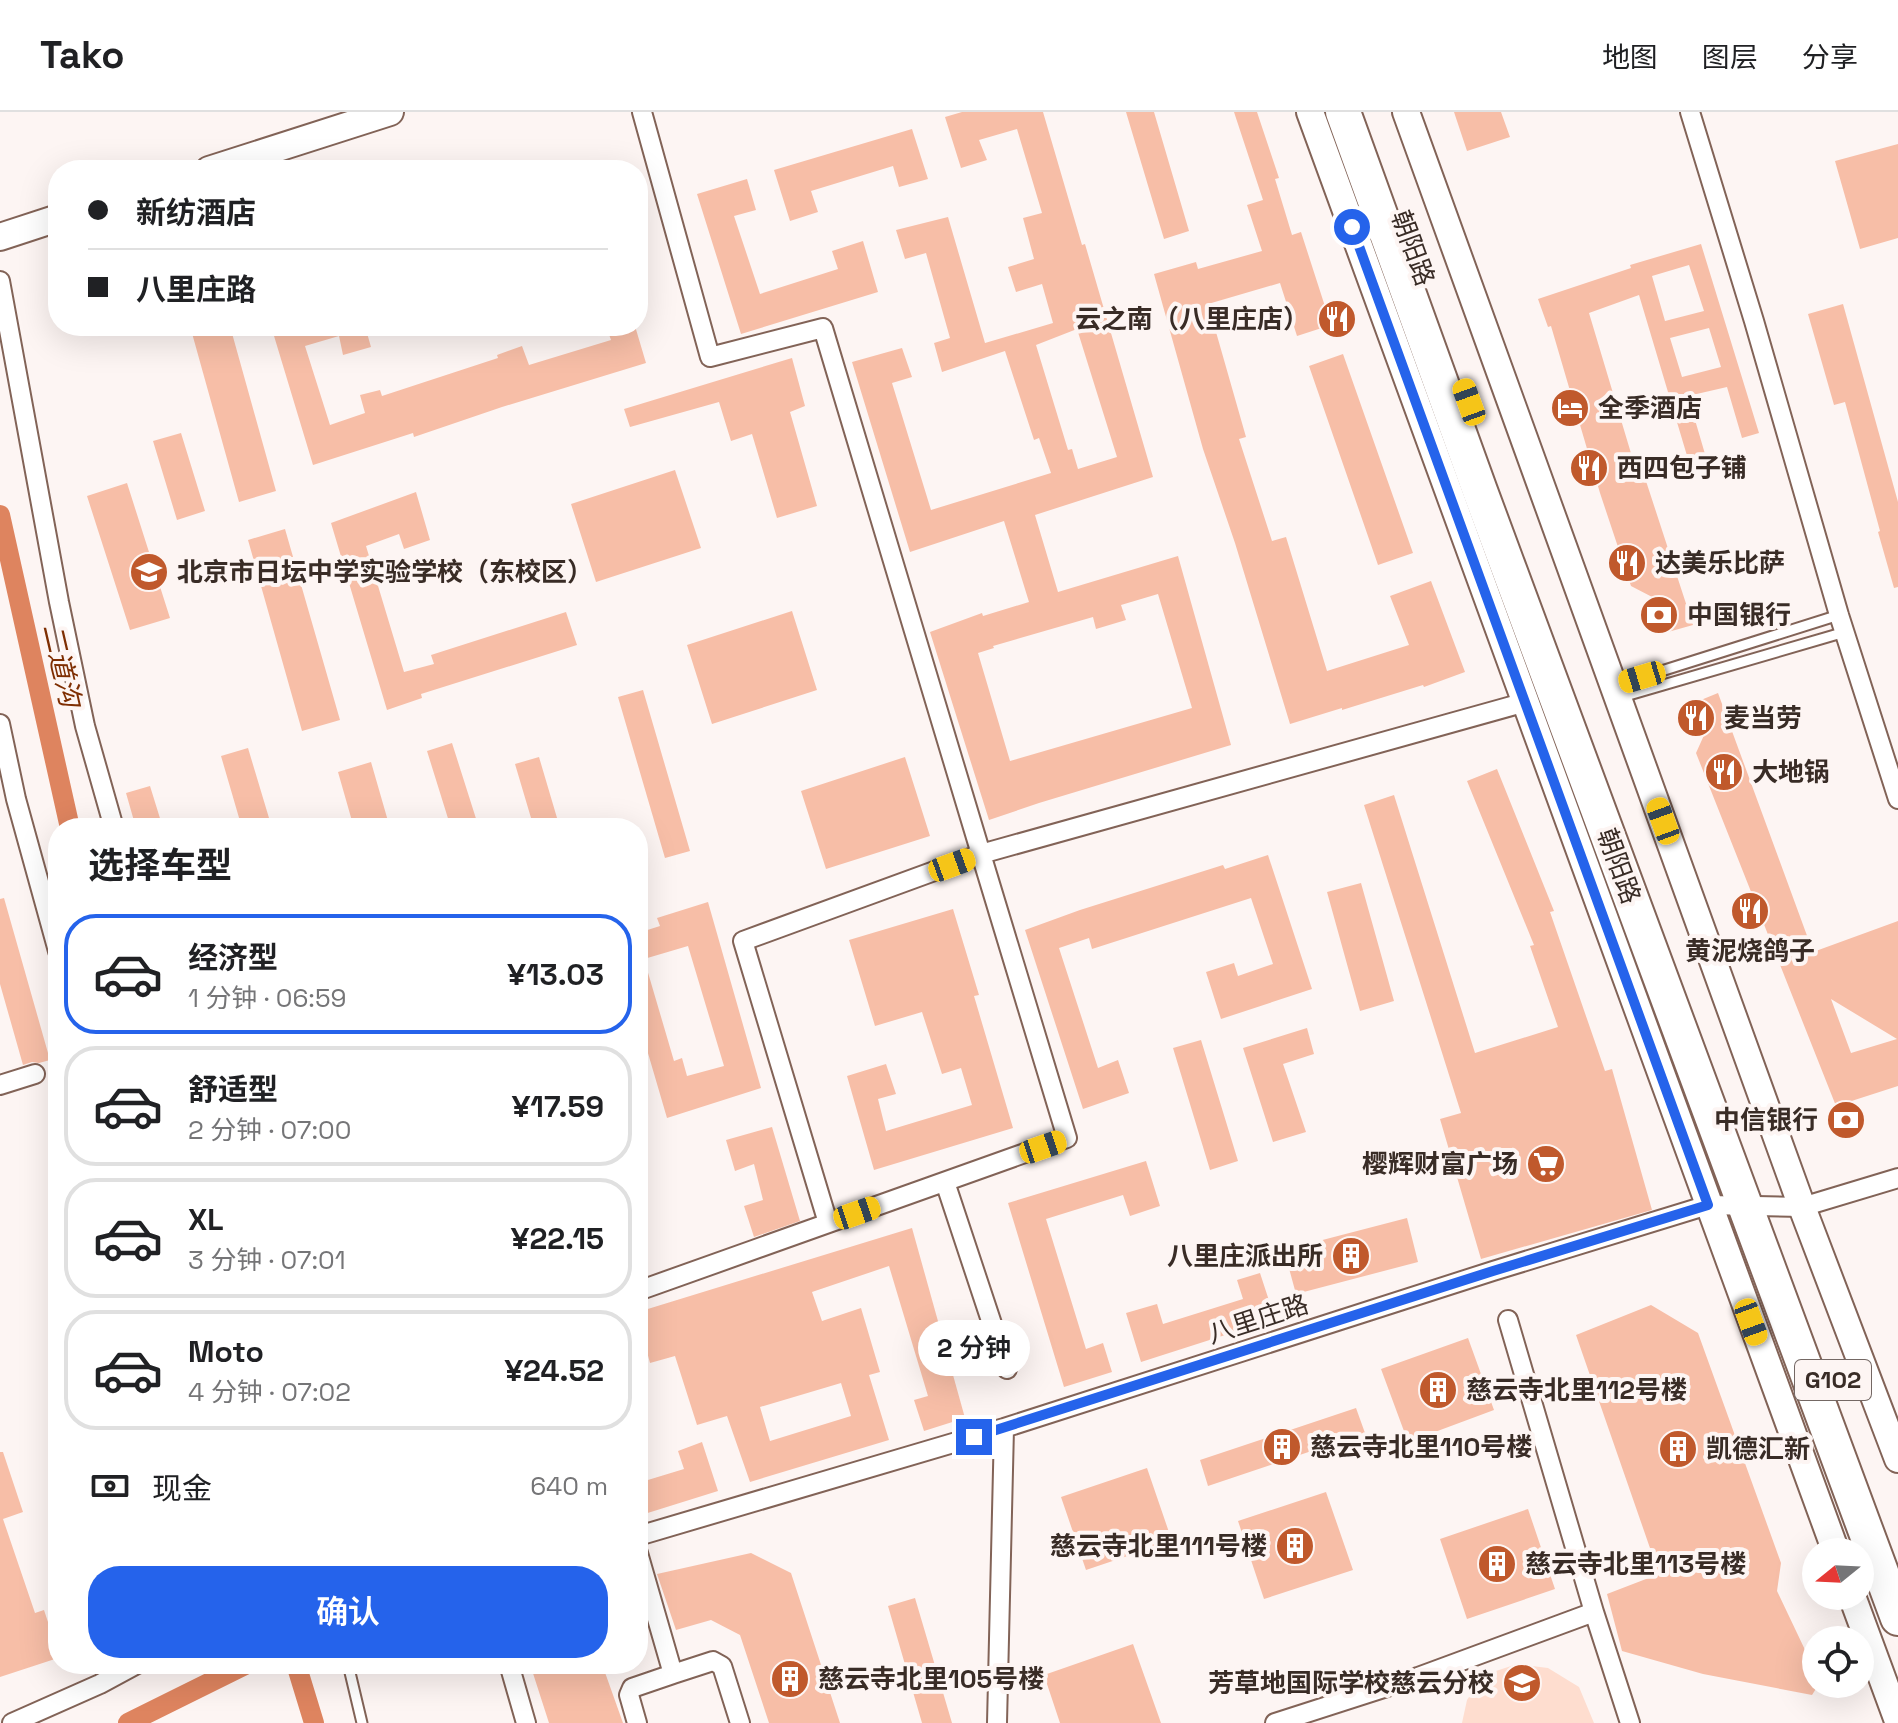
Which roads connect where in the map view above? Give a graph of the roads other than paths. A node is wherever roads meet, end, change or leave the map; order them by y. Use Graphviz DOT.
graph roads {
  1 [pos="390,112"];
  2 [pos="642,112"];
  3 [pos="1310,112"];
  4 [pos="1343,112"];
  5 [pos="1365,112"];
  6 [pos="1406,112"];
  7 [pos="1690,112"];
  8 [pos="240,160"];
  9 [pos="48,221"];
  10 [pos="0,237"];
  11 [pos="0,281"];
  12 [pos="1842,624"];
  13 [pos="1616,692"];
  14 [pos="1526,702"];
  15 [pos="0,724"];
  16 [pos="1898,799"];
  17 [pos="111,818"];
  18 [pos="981,854"];
  19 [pos="48,915"];
  20 [pos="35,1074"];
  21 [pos="0,1085"];
  22 [pos="1898,1178"];
  23 [pos="945,1182"];
  24 [pos="1708,1205"];
  25 [pos="1757,1206"];
  26 [pos="1802,1207"];
  27 [pos="828,1223"];
  28 [pos="648,1287"];
  29 [pos="1508,1320"];
  30 [pos="1007,1369"];
  31 [pos="1004,1428"];
  32 [pos="1898,1459"];
  33 [pos="648,1533"];
  34 [pos="1831,1538"];
  35 [pos="1898,1553"];
  36 [pos="648,1588"];
  37 [pos="1857,1610"];
  38 [pos="1594,1612"];
  39 [pos="1898,1618"];
  40 [pos="118,1674"];
  41 [pos="350,1674"];
  42 [pos="512,1674"];
  43 [pos="673,1674"];
  44 [pos="1898,1721"];
  45 [pos="12,1723"];
  46 [pos="362,1723"];
  47 [pos="526,1723"];
  48 [pos="637,1723"];
  49 [pos="740,1723"];
  50 [pos="997,1723"];
  51 [pos="1275,1723"];
  52 [pos="1630,1723"];
  1 -- 8 [label="street"];
  2 -- 18 [label="street"];
  3 -- 14 [label="street, 朝阳路"];
  4 -- 25 [label="highway, 朝阳路 / G102"];
  5 -- 25 [label="highway, 朝阳路 / G102"];
  6 -- 13 [label="street, 朝阳路"];
  7 -- 12 [label="street"];
  9 -- 10 [label="street"];
  11 -- 17 [label="street"];
  12 -- 13 [label="lane"];
  12 -- 13 [label="lane"];
  12 -- 16 [label="street"];
  13 -- 26 [label="street, 朝阳路"];
  14 -- 18 [label="street"];
  14 -- 24 [label="street, 朝阳路"];
  15 -- 19 [label="street"];
  18 -- 23 [label="street"];
  18 -- 27 [label="street"];
  20 -- 21 [label="street"];
  22 -- 26 [label="street, 八里庄路"];
  23 -- 27 [label="street"];
  23 -- 30 [label="street"];
  24 -- 25 [label="street, 八里庄路"];
  24 -- 31 [label="street, 八里庄路"];
  24 -- 34 [label="street, 朝阳路"];
  25 -- 26 [label="street, 八里庄路"];
  25 -- 35 [label="highway, 朝阳路 / G102"];
  25 -- 39 [label="highway, 朝阳路 / G102"];
  26 -- 32 [label="street, 朝阳路"];
  27 -- 28 [label="street"];
  29 -- 38 [label="street"];
  31 -- 33 [label="street, 八里庄路"];
  31 -- 50 [label="street"];
  36 -- 43 [label="street"];
  37 -- 44 [label="street"];
  38 -- 51 [label="street"];
  38 -- 52 [label="street"];
  40 -- 45 [label="street"];
  41 -- 46 [label="lane"];
  42 -- 47 [label="street"];
  43 -- 48 [label="street"];
  43 -- 49 [label="street"];
}
